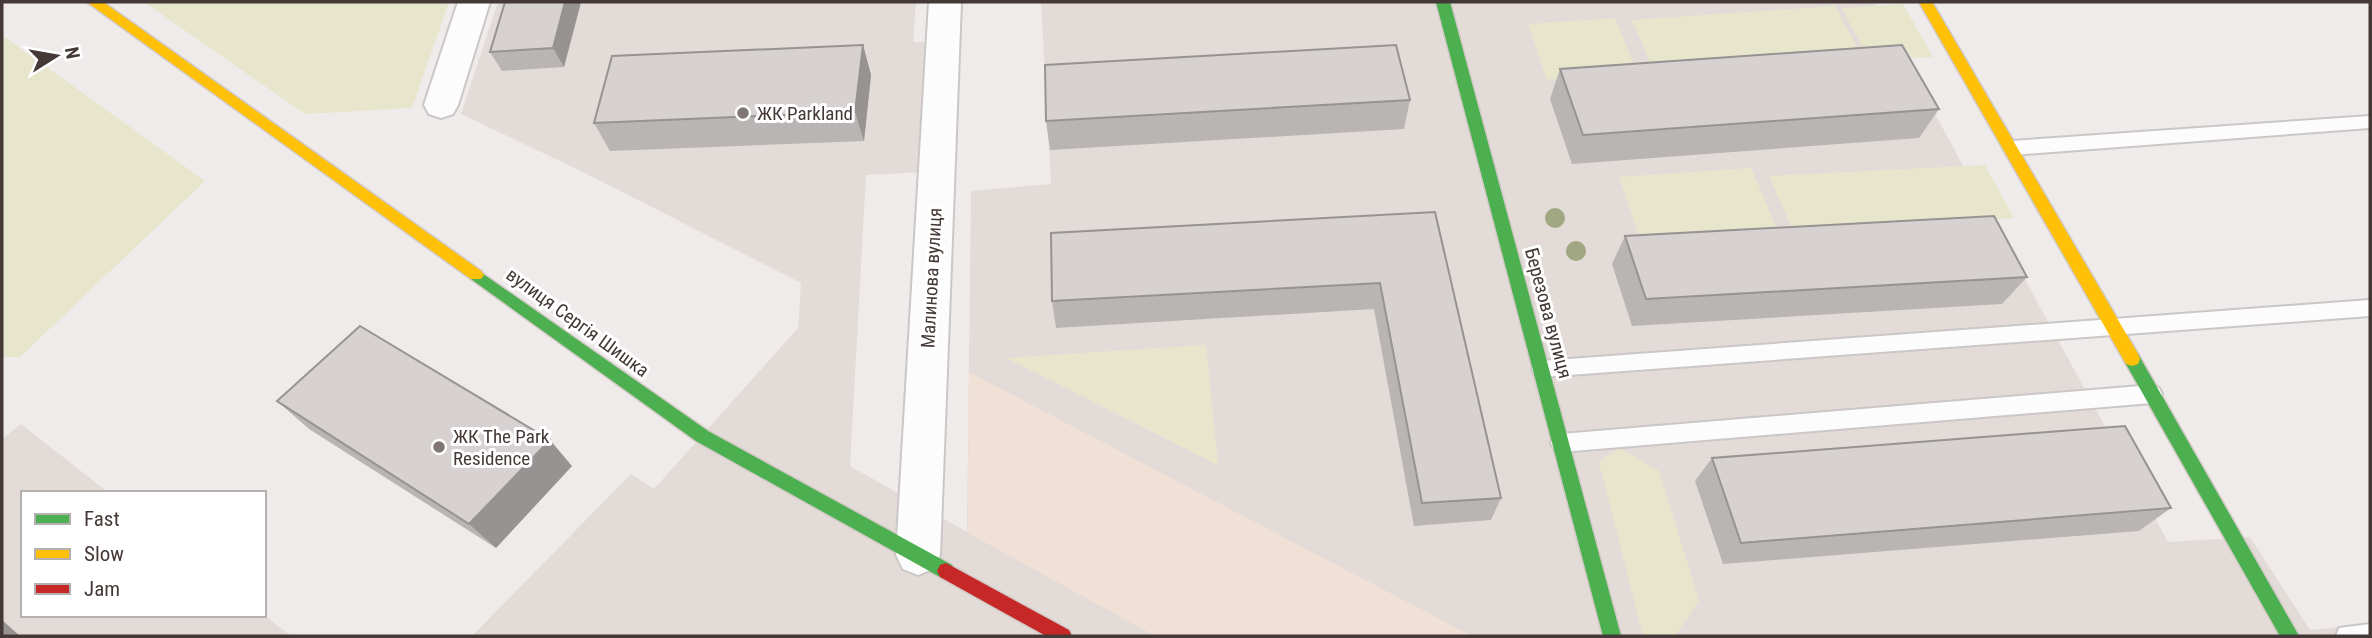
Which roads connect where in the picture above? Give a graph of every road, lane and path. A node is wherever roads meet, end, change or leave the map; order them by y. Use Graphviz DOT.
graph roads {
  1 [pos="94,2"];
  2 [pos="474,2"];
  3 [pos="945,2"];
  4 [pos="1443,2"];
  5 [pos="1926,2"];
  6 [pos="441,105"];
  7 [pos="2370,122"];
  8 [pos="2012,148"];
  9 [pos="2370,308"];
  10 [pos="2110,325"];
  11 [pos="1542,369"];
  12 [pos="2152,394"];
  13 [pos="1561,443"];
  14 [pos="918,555"];
  15 [pos="2370,635"];
  16 [pos="1063,636"];
  17 [pos="1612,636"];
  18 [pos="2290,636"];
  19 [pos="2347,636"];
  1 -- 14 [label="street, вулиця Сергія Шишка"];
  2 -- 6 [label="street"];
  3 -- 14 [label="street, Малинова вулиця"];
  4 -- 11 [label="street, Березова вулиця"];
  5 -- 8 [label="street"];
  7 -- 8 [label="lane"];
  8 -- 10 [label="street"];
  9 -- 10 [label="lane"];
  10 -- 11 [label="lane"];
  10 -- 12 [label="street"];
  11 -- 13 [label="street, Березова вулиця"];
  12 -- 13 [label="lane"];
  12 -- 18 [label="street"];
  13 -- 17 [label="street, Березова вулиця"];
  14 -- 16 [label="street, вулиця Сергія Шишка"];
  15 -- 19 [label="lane"];
}
